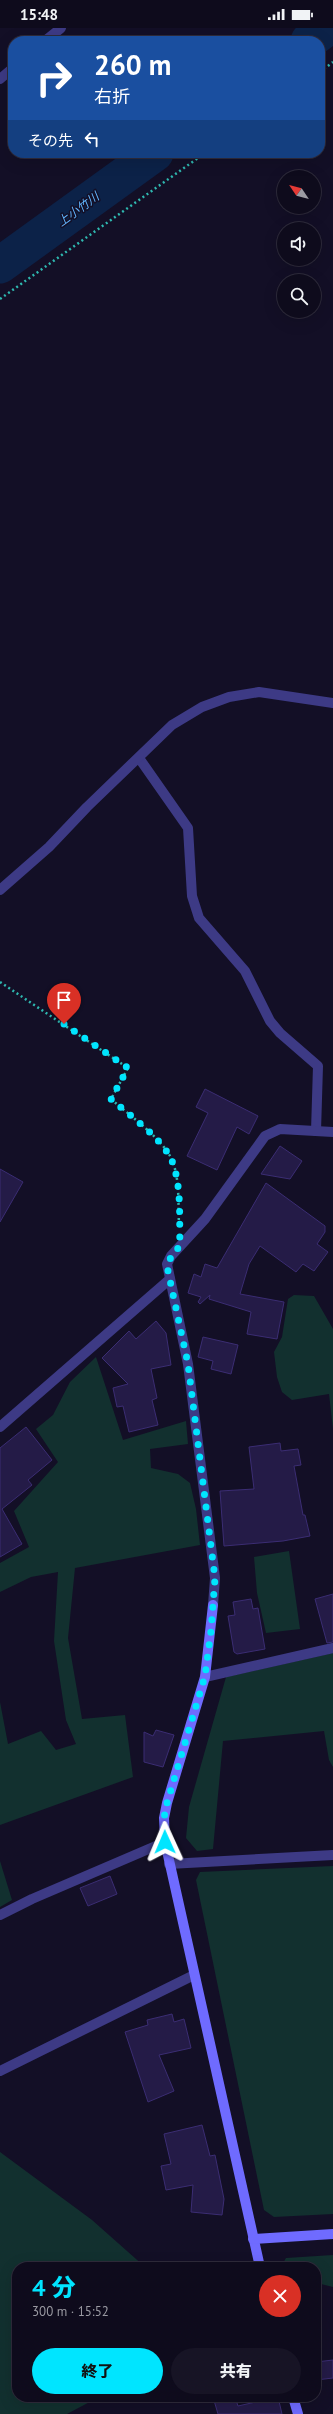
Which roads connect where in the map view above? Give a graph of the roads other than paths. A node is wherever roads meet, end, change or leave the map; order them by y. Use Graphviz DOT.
graph roads {
  1 [pos="61,28"];
  2 [pos="51,36"];
  3 [pos="8,72"];
  4 [pos="0,79"];
  5 [pos="333,703"];
  6 [pos="139,758"];
  7 [pos="0,890"];
  8 [pos="316,1131"];
  9 [pos="333,1132"];
  10 [pos="170,1279"];
  11 [pos="0,1427"];
  12 [pos="333,1648"];
  13 [pos="205,1676"];
  14 [pos="165,1842"];
  15 [pos="333,1855"];
  16 [pos="170,1864"];
  17 [pos="0,1915"];
  18 [pos="194,1975"];
  19 [pos="0,2071"];
  20 [pos="333,2234"];
  21 [pos="253,2239"];
  22 [pos="259,2262"];
  23 [pos="294,2402"];
  24 [pos="298,2414"];
  1 -- 2 [label="street"];
  3 -- 4 [label="street"];
  5 -- 6 [label="street"];
  6 -- 7 [label="street"];
  6 -- 8 [label="street"];
  8 -- 9 [label="street"];
  8 -- 10 [label="street"];
  10 -- 11 [label="street"];
  10 -- 13 [label="street"];
  12 -- 13 [label="street"];
  13 -- 14 [label="street"];
  14 -- 16 [label="street"];
  14 -- 17 [label="street"];
  15 -- 16 [label="street"];
  16 -- 18 [label="street"];
  18 -- 19 [label="street"];
  18 -- 21 [label="street"];
  20 -- 21 [label="street"];
  21 -- 22 [label="street"];
  23 -- 24 [label="street"];
}
